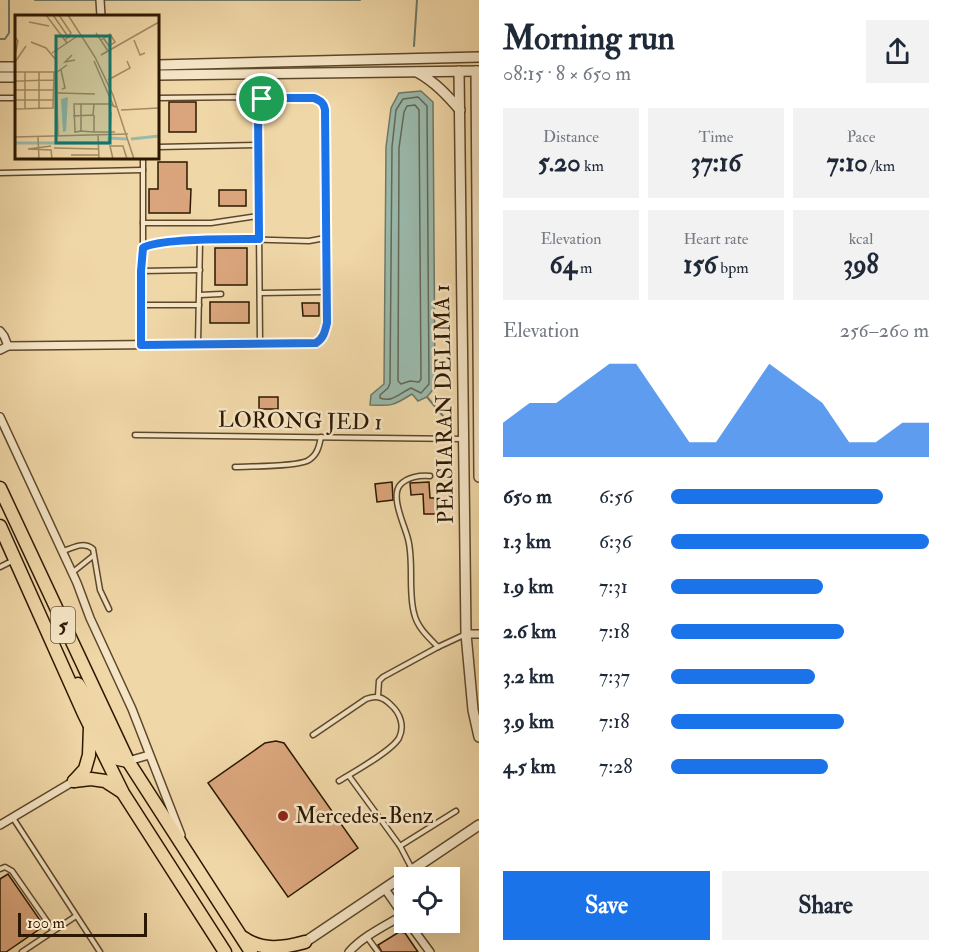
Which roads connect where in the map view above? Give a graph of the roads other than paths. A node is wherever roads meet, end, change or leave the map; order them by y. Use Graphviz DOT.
graph roads {
  1 [pos="100,0"];
  2 [pos="101,15"];
  3 [pos="479,57"];
  4 [pos="159,65"];
  5 [pos="478,70"];
  6 [pos="416,71"];
  7 [pos="459,71"];
  8 [pos="159,75"];
  9 [pos="159,98"];
  10 [pos="262,99"];
  11 [pos="478,100"];
  12 [pos="460,110"];
  13 [pos="257,145"];
  14 [pos="159,147"];
  15 [pos="143,159"];
  16 [pos="143,170"];
  17 [pos="0,173"];
  18 [pos="258,216"];
  19 [pos="143,223"];
  20 [pos="325,238"];
  21 [pos="259,239"];
  22 [pos="200,241"];
  23 [pos="143,248"];
  24 [pos="200,270"];
  25 [pos="141,271"];
  26 [pos="462,282"];
  27 [pos="478,283"];
  28 [pos="326,292"];
  29 [pos="260,293"];
  30 [pos="221,294"];
  31 [pos="200,295"];
  32 [pos="200,304"];
  33 [pos="141,305"];
  34 [pos="0,331"];
  35 [pos="316,343"];
  36 [pos="260,344"];
  37 [pos="141,345"];
  38 [pos="198,345"];
  39 [pos="8,346"];
  40 [pos="0,350"];
  41 [pos="0,417"];
  42 [pos="135,435"];
  43 [pos="321,437"];
  44 [pos="464,439"];
  45 [pos="235,467"];
  46 [pos="430,476"];
  47 [pos="479,477"];
  48 [pos="0,488"];
  49 [pos="0,526"];
  50 [pos="63,551"];
  51 [pos="93,555"];
  52 [pos="15,560"];
  53 [pos="0,567"];
  54 [pos="72,572"];
  55 [pos="109,609"];
  56 [pos="46,628"];
  57 [pos="466,634"];
  58 [pos="479,634"];
  59 [pos="438,647"];
  60 [pos="378,696"];
  61 [pos="90,727"];
  62 [pos="313,735"];
  63 [pos="479,736"];
  64 [pos="149,755"];
  65 [pos="128,761"];
  66 [pos="348,775"];
  67 [pos="74,781"];
  68 [pos="339,782"];
  69 [pos="123,793"];
  70 [pos="456,811"];
  71 [pos="13,818"];
  72 [pos="0,825"];
  73 [pos="479,825"];
  74 [pos="400,846"];
  75 [pos="191,858"];
  76 [pos="411,867"];
  77 [pos="415,867"];
  78 [pos="0,868"];
  79 [pos="394,882"];
  80 [pos="385,889"];
  81 [pos="394,902"];
  82 [pos="76,916"];
  83 [pos="394,922"];
  84 [pos="53,930"];
  85 [pos="416,933"];
  86 [pos="240,935"];
  87 [pos="367,937"];
  88 [pos="302,947"];
  89 [pos="22,952"];
  90 [pos="100,952"];
  91 [pos="225,952"];
  92 [pos="251,952"];
  93 [pos="349,952"];
  94 [pos="378,952"];
  95 [pos="430,952"];
  1 -- 2 [label="street"];
  3 -- 4 [label="street"];
  5 -- 7 [label="street"];
  5 -- 11 [label="street, PERSIARAN DELIMA 1"];
  6 -- 7 [label="street"];
  6 -- 8 [label="street"];
  6 -- 12 [label="street"];
  7 -- 12 [label="street, PERSIARAN DELIMA 1"];
  9 -- 10 [label="lane"];
  10 -- 13 [label="lane"];
  10 -- 20 [label="lane"];
  11 -- 27 [label="street, PERSIARAN DELIMA 1"];
  12 -- 26 [label="street, PERSIARAN DELIMA 1"];
  13 -- 14 [label="lane"];
  13 -- 18 [label="lane"];
  15 -- 16 [label="lane"];
  16 -- 17 [label="lane"];
  16 -- 19 [label="lane"];
  18 -- 19 [label="lane"];
  18 -- 21 [label="lane"];
  19 -- 23 [label="lane"];
  20 -- 21 [label="lane"];
  20 -- 28 [label="lane"];
  21 -- 22 [label="lane"];
  21 -- 29 [label="lane"];
  22 -- 23 [label="lane"];
  22 -- 24 [label="lane"];
  23 -- 25 [label="lane"];
  24 -- 25 [label="lane"];
  24 -- 31 [label="lane"];
  25 -- 33 [label="lane"];
  26 -- 27 [label="lane"];
  26 -- 44 [label="street, PERSIARAN DELIMA 1"];
  27 -- 47 [label="street, PERSIARAN DELIMA 1"];
  28 -- 29 [label="lane"];
  28 -- 35 [label="lane"];
  29 -- 36 [label="lane"];
  30 -- 31 [label="lane"];
  31 -- 32 [label="lane"];
  32 -- 33 [label="lane"];
  32 -- 38 [label="lane"];
  33 -- 37 [label="lane"];
  34 -- 39 [label="street"];
  35 -- 36 [label="street"];
  36 -- 38 [label="street"];
  37 -- 38 [label="street"];
  37 -- 39 [label="street"];
  39 -- 40 [label="street"];
  41 -- 50 [label="street"];
  42 -- 43 [label="lane, LORONG JED 1"];
  43 -- 44 [label="lane, LORONG JED 1"];
  43 -- 45 [label="lane"];
  44 -- 57 [label="street, PERSIARAN DELIMA 1"];
  46 -- 59 [label="lane"];
  48 -- 65 [label="highway, 5"];
  49 -- 52 [label="highway, 5"];
  50 -- 51 [label="lane"];
  50 -- 54 [label="street"];
  51 -- 54 [label="lane"];
  51 -- 55 [label="lane"];
  52 -- 53 [label="lane"];
  52 -- 56 [label="highway, 5"];
  54 -- 64 [label="street"];
  56 -- 61 [label="highway, 5"];
  56 -- 65 [label="highway"];
  57 -- 58 [label="street"];
  57 -- 59 [label="lane"];
  57 -- 63 [label="street, PERSIARAN DELIMA 1"];
  59 -- 60 [label="lane"];
  60 -- 62 [label="lane"];
  60 -- 66 [label="lane"];
  61 -- 67 [label="highway"];
  61 -- 69 [label="highway, 5"];
  64 -- 65 [label="street"];
  64 -- 75 [label="street"];
  65 -- 75 [label="highway, 5"];
  66 -- 68 [label="lane"];
  66 -- 74 [label="lane"];
  67 -- 69 [label="highway"];
  67 -- 71 [label="street"];
  69 -- 91 [label="highway, 5"];
  70 -- 74 [label="lane"];
  71 -- 72 [label="street"];
  71 -- 82 [label="lane"];
  73 -- 77 [label="street"];
  74 -- 76 [label="lane"];
  75 -- 86 [label="highway, 5"];
  78 -- 84 [label="lane"];
  79 -- 80 [label="street"];
  80 -- 81 [label="street"];
  80 -- 88 [label="street"];
  82 -- 84 [label="lane"];
  82 -- 90 [label="lane"];
  83 -- 87 [label="street"];
  84 -- 89 [label="lane"];
  85 -- 95 [label="street"];
  86 -- 88 [label="highway"];
  86 -- 92 [label="highway, 5"];
  87 -- 93 [label="street"];
  87 -- 94 [label="lane"];
}
